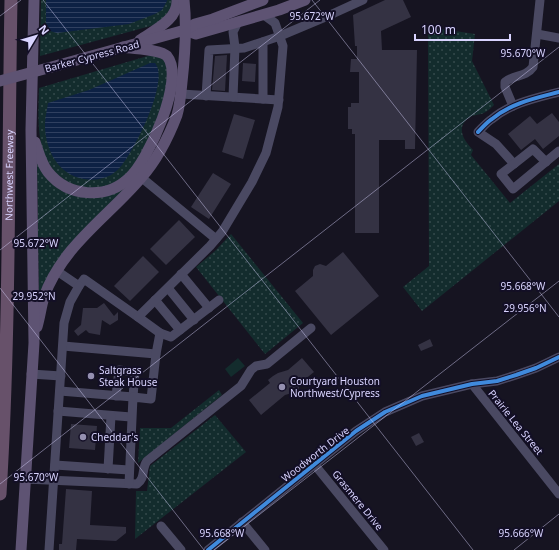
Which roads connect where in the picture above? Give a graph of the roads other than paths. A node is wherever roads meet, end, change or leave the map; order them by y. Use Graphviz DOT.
graph roads {
  1 [pos="11,0"];
  2 [pos="34,0"];
  3 [pos="177,0"];
  4 [pos="184,0"];
  5 [pos="261,0"];
  6 [pos="306,0"];
  7 [pos="363,0"];
  8 [pos="540,0"];
  9 [pos="278,10"];
  10 [pos="264,15"];
  11 [pos="275,23"];
  12 [pos="228,29"];
  13 [pos="184,30"];
  14 [pos="537,34"];
  15 [pos="280,36"];
  16 [pos="559,38"];
  17 [pos="263,42"];
  18 [pos="127,46"];
  19 [pos="235,48"];
  20 [pos="0,81"];
  21 [pos="559,92"];
  22 [pos="181,94"];
  23 [pos="206,96"];
  24 [pos="233,97"];
  25 [pos="263,99"];
  26 [pos="279,100"];
  27 [pos="513,106"];
  28 [pos="32,130"];
  29 [pos="559,151"];
  30 [pos="546,162"];
  31 [pos="514,164"];
  32 [pos="142,178"];
  33 [pos="216,239"];
  34 [pos="57,271"];
  35 [pos="182,274"];
  36 [pos="78,286"];
  37 [pos="168,288"];
  38 [pos="155,300"];
  39 [pos="219,300"];
  40 [pos="209,308"];
  41 [pos="138,317"];
  42 [pos="194,320"];
  43 [pos="311,328"];
  44 [pos="180,330"];
  45 [pos="160,333"];
  46 [pos="34,343"];
  47 [pos="63,346"];
  48 [pos="156,354"];
  49 [pos="559,357"];
  50 [pos="31,374"];
  51 [pos="61,376"];
  52 [pos="472,384"];
  53 [pos="60,391"];
  54 [pos="116,396"];
  55 [pos="133,397"];
  56 [pos="58,411"];
  57 [pos="111,416"];
  58 [pos="131,417"];
  59 [pos="314,464"];
  60 [pos="55,466"];
  61 [pos="108,469"];
  62 [pos="129,470"];
  63 [pos="25,479"];
  64 [pos="54,480"];
  65 [pos="129,484"];
  66 [pos="0,494"];
  67 [pos="559,494"];
  68 [pos="242,522"];
  69 [pos="161,526"];
  70 [pos="20,550"];
  71 [pos="49,550"];
  72 [pos="180,550"];
  73 [pos="208,550"];
  74 [pos="265,550"];
  75 [pos="384,550"];
  1 -- 66 [label="highway, Northwest Freeway"];
  2 -- 28 [label="main road"];
  3 -- 18 [label="main road"];
  4 -- 13 [label="main road"];
  5 -- 13 [label="main road, Barker Cypress Road"];
  6 -- 9 [label="main road, Barker Cypress Road"];
  7 -- 15 [label="street"];
  8 -- 14 [label="street"];
  9 -- 10 [label="main road, Barker Cypress Road"];
  9 -- 11 [label="street"];
  10 -- 11 [label="street"];
  10 -- 12 [label="main road, Barker Cypress Road"];
  11 -- 15 [label="street"];
  12 -- 13 [label="main road, Barker Cypress Road"];
  12 -- 19 [label="street"];
  13 -- 18 [label="main road, Barker Cypress Road"];
  13 -- 22 [label="main road"];
  14 -- 16 [label="street"];
  14 -- 27 [label="street"];
  15 -- 17 [label="street"];
  15 -- 26 [label="street"];
  17 -- 19 [label="street"];
  17 -- 25 [label="street"];
  18 -- 20 [label="main road, Barker Cypress Road, bridge"];
  18 -- 28 [label="main road"];
  19 -- 23 [label="street"];
  19 -- 24 [label="street"];
  21 -- 27 [label="street"];
  22 -- 23 [label="street"];
  22 -- 32 [label="main road"];
  23 -- 24 [label="street"];
  24 -- 25 [label="street"];
  25 -- 26 [label="street"];
  26 -- 33 [label="street"];
  27 -- 31 [label="street"];
  28 -- 46 [label="main road"];
  29 -- 30 [label="street"];
  30 -- 31 [label="street"];
  30 -- 31 [label="street"];
  32 -- 33 [label="street"];
  32 -- 34 [label="main road"];
  33 -- 35 [label="street"];
  34 -- 36 [label="street"];
  34 -- 46 [label="main road"];
  35 -- 37 [label="street"];
  35 -- 40 [label="street"];
  36 -- 41 [label="street"];
  36 -- 47 [label="street"];
  37 -- 38 [label="street"];
  37 -- 42 [label="street"];
  38 -- 41 [label="street"];
  38 -- 44 [label="street"];
  39 -- 40 [label="street"];
  40 -- 42 [label="street"];
  41 -- 45 [label="street"];
  42 -- 44 [label="street"];
  43 -- 65 [label="street"];
  44 -- 45 [label="street"];
  45 -- 48 [label="street"];
  46 -- 50 [label="main road"];
  47 -- 48 [label="street"];
  47 -- 51 [label="street"];
  48 -- 55 [label="street"];
  49 -- 52 [label="street, Woodworth Drive"];
  50 -- 51 [label="street"];
  50 -- 63 [label="main road"];
  51 -- 53 [label="street"];
  52 -- 59 [label="street, Woodworth Drive"];
  52 -- 67 [label="street, Prairie Lea Street"];
  53 -- 54 [label="street"];
  53 -- 56 [label="street"];
  54 -- 55 [label="street"];
  54 -- 55 [label="street"];
  55 -- 58 [label="street"];
  56 -- 57 [label="street"];
  56 -- 60 [label="street"];
  57 -- 58 [label="street"];
  57 -- 61 [label="street"];
  58 -- 62 [label="street"];
  59 -- 68 [label="street, Woodworth Drive"];
  59 -- 75 [label="street, Grasmere Drive"];
  60 -- 61 [label="street"];
  60 -- 64 [label="street"];
  61 -- 62 [label="street"];
  62 -- 65 [label="street"];
  63 -- 64 [label="street"];
  63 -- 70 [label="main road"];
  64 -- 65 [label="street"];
  64 -- 71 [label="street"];
  68 -- 73 [label="street, Woodworth Drive"];
  68 -- 74 [label="street"];
  69 -- 72 [label="street"];
}
